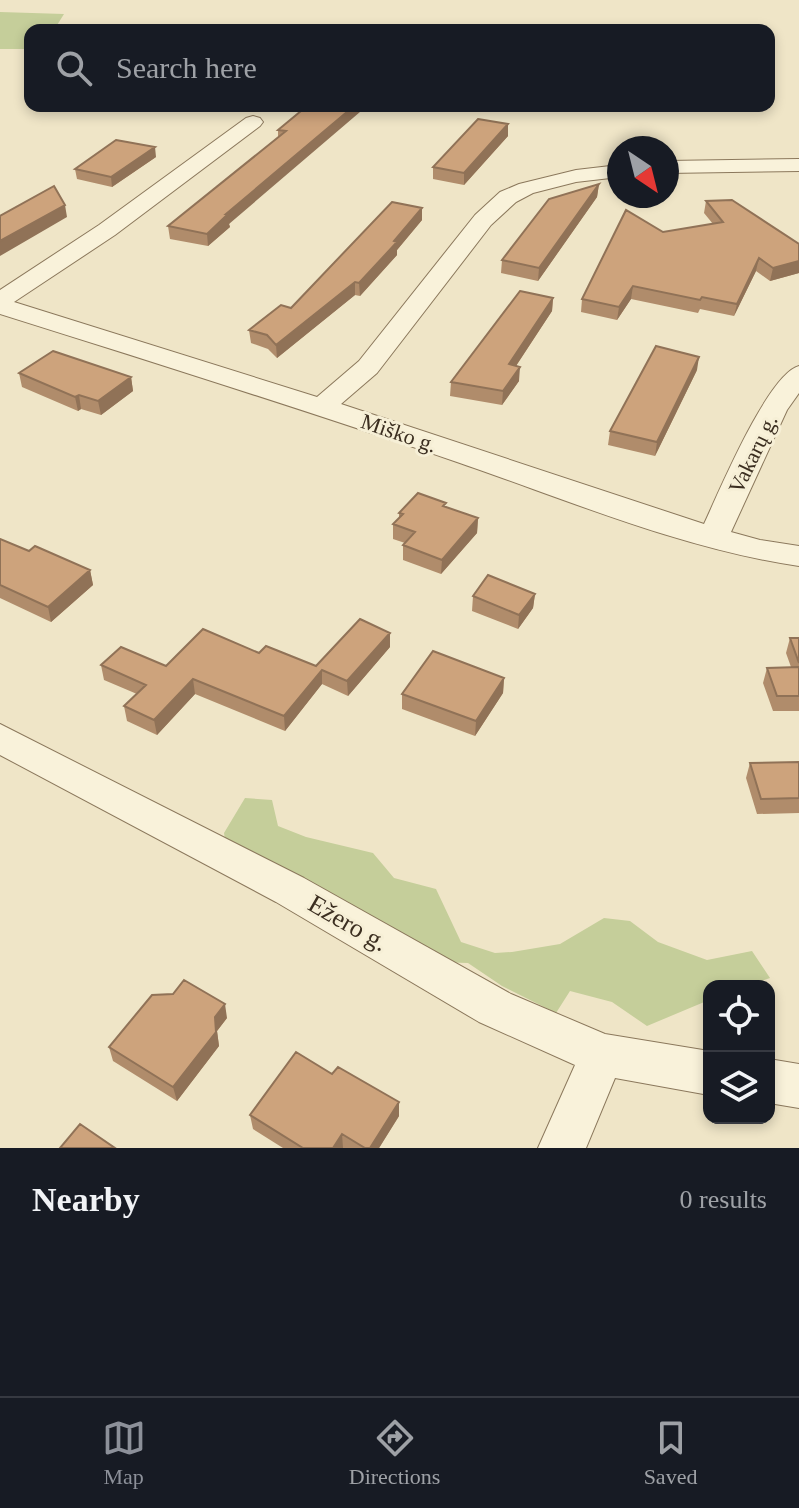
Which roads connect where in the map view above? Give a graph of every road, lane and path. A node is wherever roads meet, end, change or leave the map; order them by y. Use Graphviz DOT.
graph roads {
  1 [pos="253,122"];
  2 [pos="799,165"];
  3 [pos="679,167"];
  4 [pos="607,172"];
  5 [pos="0,303"];
  6 [pos="799,374"];
  7 [pos="322,407"];
  8 [pos="713,537"];
  9 [pos="799,556"];
  10 [pos="0,738"];
  11 [pos="602,1055"];
  12 [pos="703,1072"];
  13 [pos="775,1082"];
  14 [pos="799,1086"];
  15 [pos="562,1148"];
  1 -- 5 [label="street"];
  2 -- 3 [label="street"];
  4 -- 7 [label="street"];
  5 -- 7 [label="street, Miško g."];
  6 -- 8 [label="street, Vakarų g."];
  7 -- 8 [label="street, Miško g."];
  8 -- 9 [label="street, Miško g."];
  10 -- 11 [label="street, Ežero g."];
  11 -- 12 [label="street, Ežero g."];
  11 -- 15 [label="street"];
  13 -- 14 [label="street"];
}
